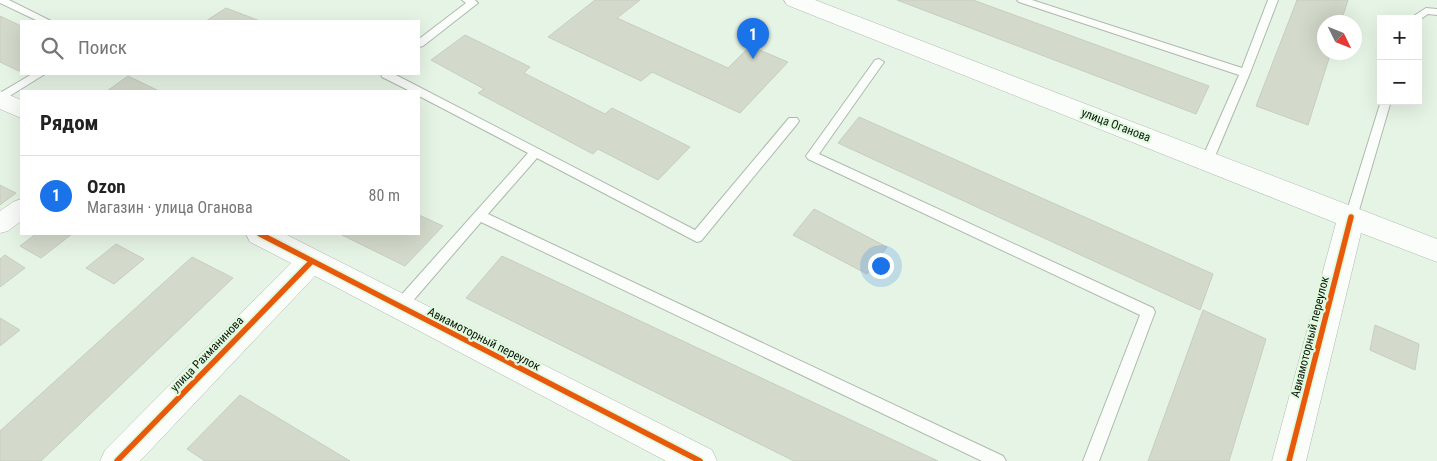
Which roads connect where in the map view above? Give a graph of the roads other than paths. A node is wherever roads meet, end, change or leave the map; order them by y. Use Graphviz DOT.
graph roads {
  1 [pos="0,0"];
  2 [pos="468,0"];
  3 [pos="1022,0"];
  4 [pos="1273,0"];
  5 [pos="806,2"];
  6 [pos="1437,12"];
  7 [pos="1420,15"];
  8 [pos="44,20"];
  9 [pos="420,43"];
  10 [pos="879,62"];
  11 [pos="1245,73"];
  12 [pos="38,75"];
  13 [pos="388,75"];
  14 [pos="417,90"];
  15 [pos="420,92"];
  16 [pos="0,99"];
  17 [pos="1385,105"];
  18 [pos="20,109"];
  19 [pos="793,121"];
  20 [pos="536,152"];
  21 [pos="1207,161"];
  22 [pos="20,209"];
  23 [pos="480,216"];
  24 [pos="1351,217"];
  25 [pos="0,224"];
  26 [pos="262,235"];
  27 [pos="1437,251"];
  28 [pos="312,261"];
  29 [pos="400,306"];
  30 [pos="117,461"];
  31 [pos="700,461"];
  32 [pos="998,461"];
  33 [pos="1091,461"];
  34 [pos="1289,461"];
  1 -- 8 [label="lane"];
  2 -- 9 [label="lane"];
  3 -- 11 [label="lane"];
  4 -- 11 [label="lane"];
  5 -- 21 [label="street, улица Оганова"];
  6 -- 7 [label="lane"];
  10 -- 33 [label="lane"];
  11 -- 21 [label="lane"];
  12 -- 16 [label="lane"];
  13 -- 14 [label="lane"];
  15 -- 20 [label="lane"];
  16 -- 18 [label="street"];
  17 -- 24 [label="lane"];
  19 -- 20 [label="lane"];
  20 -- 23 [label="lane"];
  21 -- 24 [label="street, улица Оганова"];
  22 -- 25 [label="street"];
  23 -- 29 [label="lane"];
  23 -- 32 [label="lane"];
  24 -- 27 [label="street, улица Оганова"];
  24 -- 34 [label="street, Авиамоторный переулок"];
  26 -- 28 [label="street, Авиамоторный переулок"];
  28 -- 29 [label="street, Авиамоторный переулок"];
  28 -- 30 [label="street, улица Рахманинова"];
  29 -- 31 [label="street, Авиамоторный переулок"];
}
